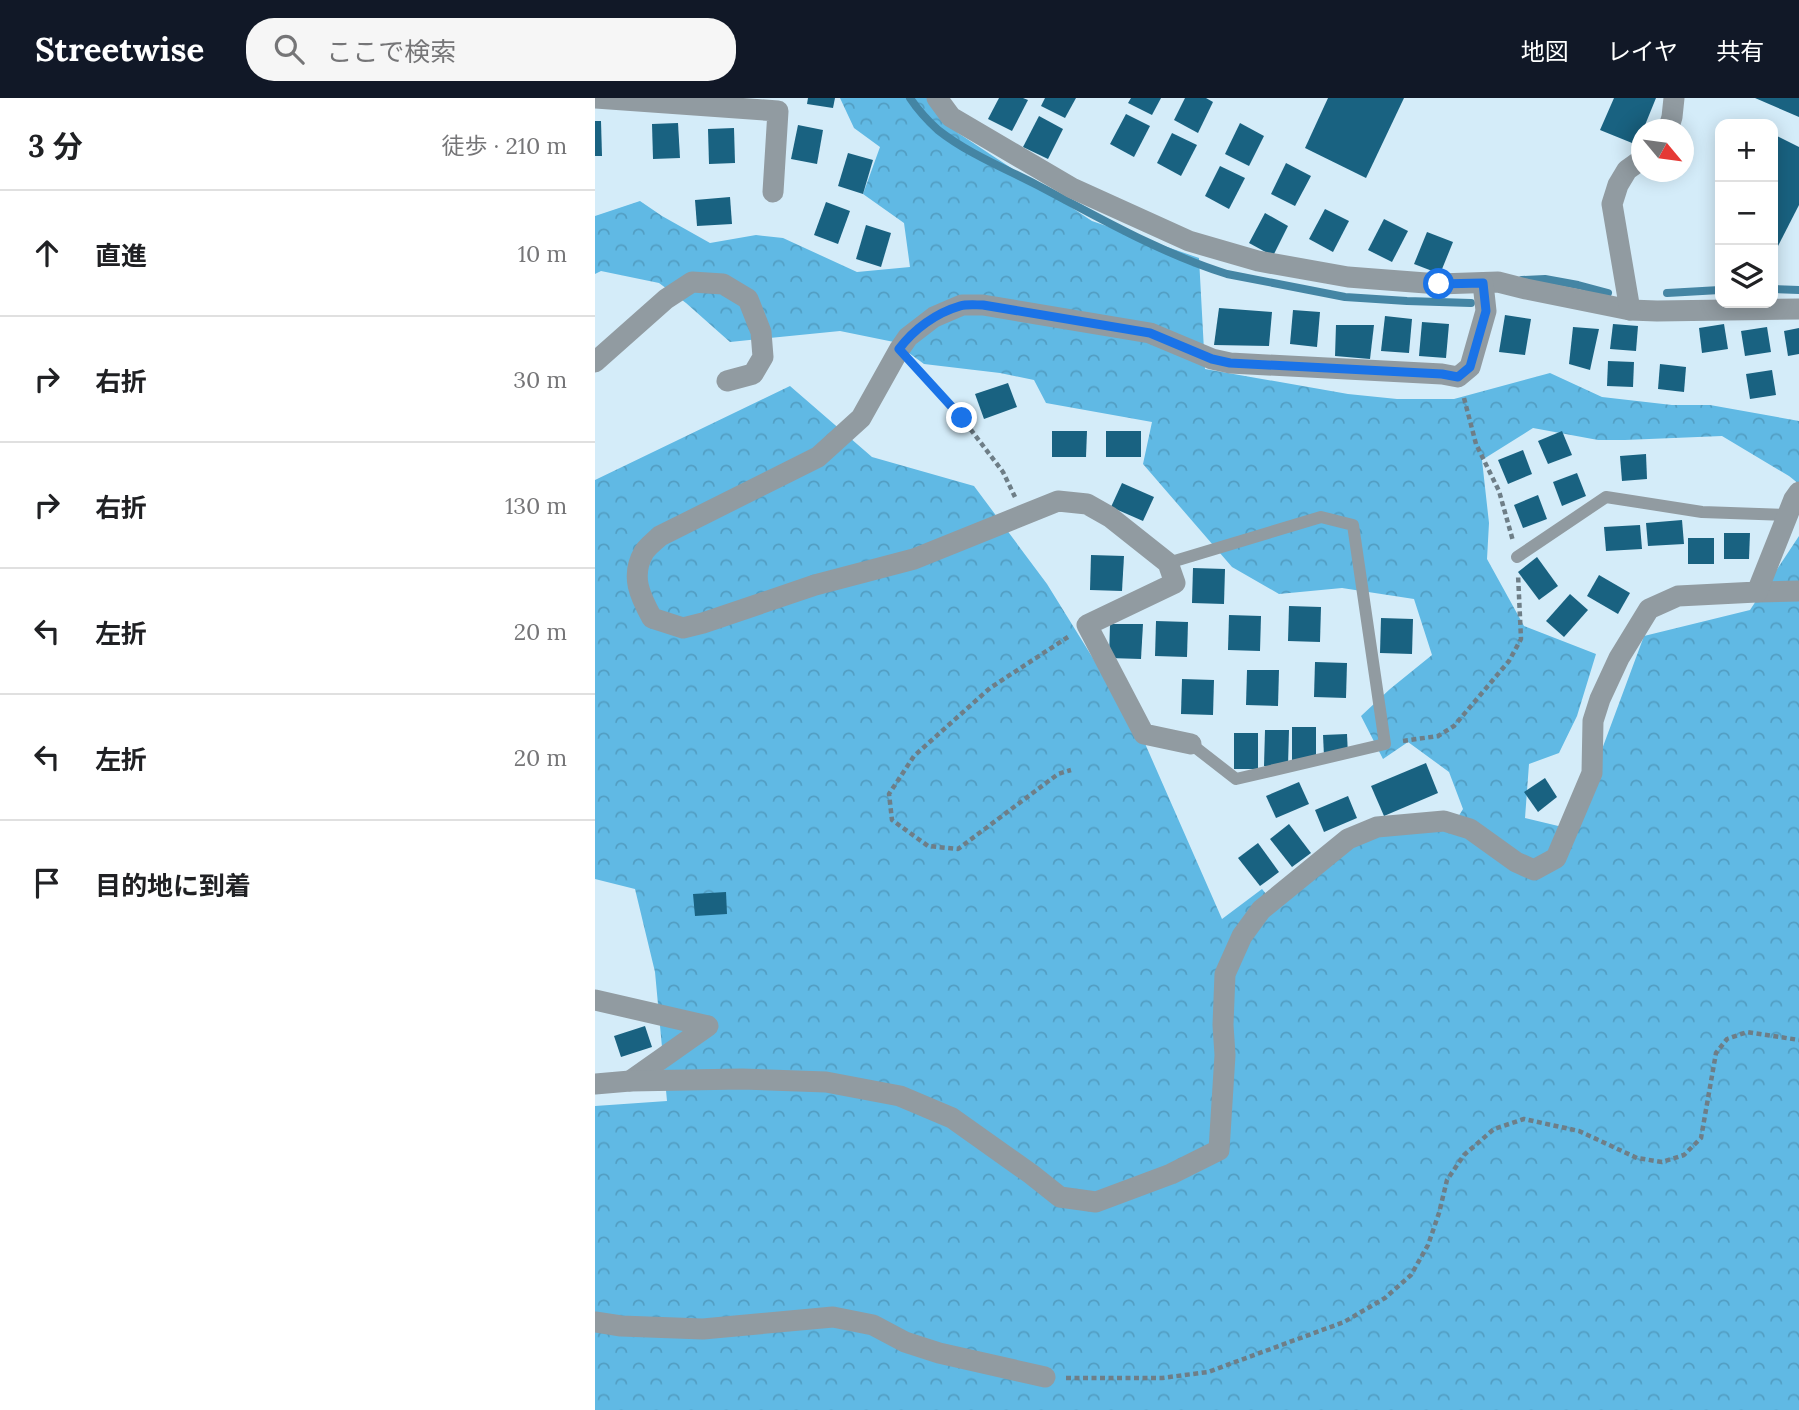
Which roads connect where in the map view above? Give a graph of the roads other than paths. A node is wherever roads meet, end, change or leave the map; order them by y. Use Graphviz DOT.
graph roads {
  1 [pos="595,98"];
  2 [pos="937,98"];
  3 [pos="1674,98"];
  4 [pos="1671,119"];
  5 [pos="1631,167"];
  6 [pos="773,192"];
  7 [pos="1483,283"];
  8 [pos="1799,309"];
  9 [pos="1630,310"];
  10 [pos="595,362"];
  11 [pos="727,381"];
  12 [pos="1799,492"];
  13 [pos="1788,515"];
  14 [pos="1517,557"];
  15 [pos="1168,563"];
  16 [pos="1799,591"];
  17 [pos="1757,592"];
  18 [pos="1191,744"];
  19 [pos="595,1000"];
  20 [pos="630,1081"];
  21 [pos="595,1084"];
  22 [pos="595,1322"];
  23 [pos="1045,1377"];
  1 -- 6 [label="street"];
  2 -- 7 [label="street"];
  3 -- 4 [label="street"];
  5 -- 9 [label="street"];
  7 -- 9 [label="street"];
  7 -- 15 [label="street"];
  8 -- 9 [label="street"];
  10 -- 11 [label="street"];
  12 -- 13 [label="street"];
  13 -- 14 [label="lane"];
  13 -- 17 [label="street"];
  15 -- 18 [label="street"];
  15 -- 18 [label="lane"];
  16 -- 17 [label="street"];
  17 -- 20 [label="street"];
  19 -- 20 [label="street"];
  20 -- 21 [label="street"];
  22 -- 23 [label="street"];
}
